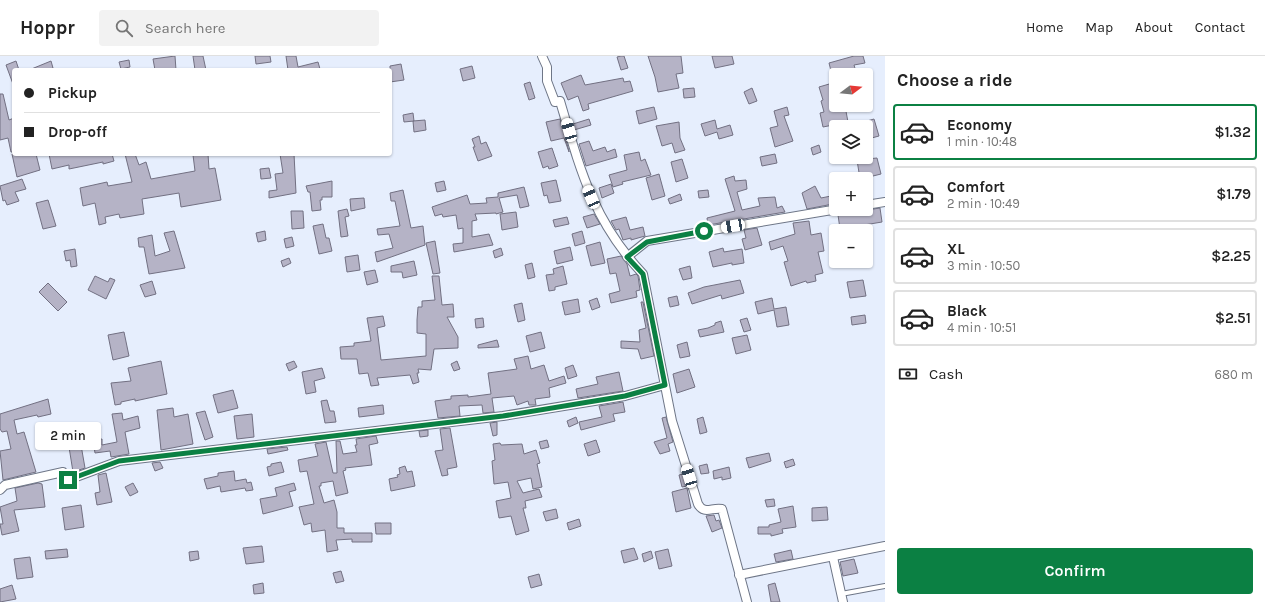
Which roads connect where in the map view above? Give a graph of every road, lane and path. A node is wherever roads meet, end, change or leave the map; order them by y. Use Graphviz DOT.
graph roads {
  1 [pos="542,56"];
  2 [pos="885,202"];
  3 [pos="873,204"];
  4 [pos="829,211"];
  5 [pos="627,257"];
  6 [pos="665,385"];
  7 [pos="0,490"];
  8 [pos="885,546"];
  9 [pos="833,557"];
  10 [pos="739,575"];
  11 [pos="885,586"];
  12 [pos="842,598"];
  13 [pos="747,602"];
  1 -- 5 [label="street"];
  2 -- 3 [label="street"];
  4 -- 5 [label="street"];
  5 -- 6 [label="street"];
  6 -- 7 [label="street"];
  6 -- 10 [label="street"];
  8 -- 9 [label="street"];
  9 -- 10 [label="street"];
  9 -- 12 [label="street"];
  10 -- 13 [label="street"];
  11 -- 12 [label="lane"];
}
